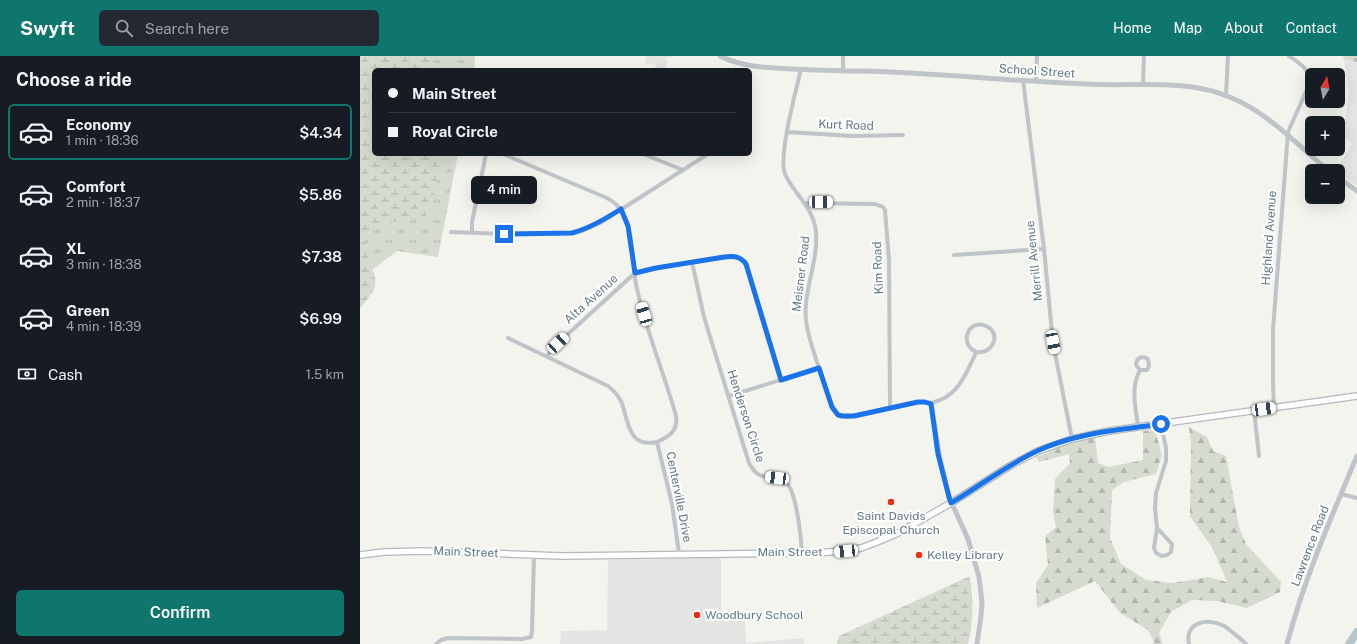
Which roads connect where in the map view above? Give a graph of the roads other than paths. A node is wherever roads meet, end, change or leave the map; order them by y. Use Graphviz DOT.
graph roads {
  1 [pos="720,56"];
  2 [pos="843,56"];
  3 [pos="1037,56"];
  4 [pos="1144,56"];
  5 [pos="1228,56"];
  6 [pos="1289,56"];
  7 [pos="801,69"];
  8 [pos="843,71"];
  9 [pos="1023,80"];
  10 [pos="1036,81"];
  11 [pos="1143,84"];
  12 [pos="1226,96"];
  13 [pos="787,132"];
  14 [pos="903,135"];
  15 [pos="1287,136"];
  16 [pos="486,156"];
  17 [pos="508,156"];
  18 [pos="649,156"];
  19 [pos="705,156"];
  20 [pos="1321,164"];
  21 [pos="683,170"];
  22 [pos="1345,182"];
  23 [pos="1357,191"];
  24 [pos="805,203"];
  25 [pos="621,209"];
  26 [pos="451,232"];
  27 [pos="472,233"];
  28 [pos="1044,248"];
  29 [pos="954,255"];
  30 [pos="692,262"];
  31 [pos="635,273"];
  32 [pos="508,338"];
  33 [pos="976,352"];
  34 [pos="547,356"];
  35 [pos="819,368"];
  36 [pos="1140,370"];
  37 [pos="781,380"];
  38 [pos="729,396"];
  39 [pos="1357,396"];
  40 [pos="931,404"];
  41 [pos="1274,407"];
  42 [pos="890,408"];
  43 [pos="1254,410"];
  44 [pos="1161,424"];
  45 [pos="1138,427"];
  46 [pos="1072,438"];
  47 [pos="658,442"];
  48 [pos="1259,456"];
  49 [pos="1357,456"];
  50 [pos="1341,494"];
  51 [pos="1357,498"];
  52 [pos="951,503"];
  53 [pos="1157,528"];
  54 [pos="679,553"];
  55 [pos="802,553"];
  56 [pos="360,555"];
  57 [pos="534,555"];
  58 [pos="495,638"];
  59 [pos="436,644"];
  60 [pos="495,644"];
  61 [pos="977,644"];
  62 [pos="1189,644"];
  63 [pos="1246,644"];
  64 [pos="1287,644"];
  1 -- 7 [label="street, School Street"];
  2 -- 8 [label="street"];
  3 -- 10 [label="street"];
  4 -- 11 [label="street"];
  5 -- 12 [label="street"];
  6 -- 15 [label="street, Highland Avenue"];
  7 -- 8 [label="street, School Street"];
  7 -- 13 [label="street, Meisner Road"];
  8 -- 9 [label="street, School Street"];
  9 -- 10 [label="street, School Street"];
  9 -- 28 [label="street, Merrill Avenue"];
  10 -- 11 [label="street, School Street"];
  11 -- 12 [label="street, School Street"];
  12 -- 15 [label="street, School Street"];
  13 -- 14 [label="street, Kurt Road"];
  13 -- 24 [label="street, Meisner Road"];
  15 -- 20 [label="street, School Street"];
  15 -- 41 [label="street, Highland Avenue"];
  16 -- 27 [label="street"];
  17 -- 25 [label="street"];
  18 -- 21 [label="street"];
  19 -- 21 [label="street"];
  21 -- 25 [label="street"];
  22 -- 23 [label="street"];
  24 -- 35 [label="street, Meisner Road"];
  24 -- 42 [label="street, Kim Road"];
  25 -- 27 [label="street"];
  25 -- 31 [label="street, Centerville Drive"];
  26 -- 27 [label="street"];
  28 -- 29 [label="street"];
  28 -- 46 [label="street, Merrill Avenue"];
  30 -- 31 [label="street, Alta Avenue"];
  30 -- 37 [label="street, Alta Avenue"];
  30 -- 38 [label="street, Henderson Circle"];
  31 -- 34 [label="street, Alta Avenue"];
  31 -- 47 [label="street, Centerville Drive"];
  32 -- 34 [label="street"];
  33 -- 33 [label="street"];
  33 -- 40 [label="street"];
  34 -- 47 [label="street"];
  35 -- 37 [label="street"];
  35 -- 42 [label="street, Meisner Road"];
  36 -- 45 [label="street"];
  37 -- 38 [label="street"];
  38 -- 55 [label="street, Henderson Circle"];
  39 -- 41 [label="main road, Main Street"];
  40 -- 42 [label="street, Meisner Road"];
  40 -- 52 [label="street"];
  41 -- 43 [label="main road, Main Street"];
  43 -- 44 [label="main road, Main Street"];
  43 -- 48 [label="street"];
  44 -- 45 [label="main road, Main Street"];
  44 -- 53 [label="street"];
  45 -- 46 [label="main road, Main Street"];
  46 -- 52 [label="main road, Main Street"];
  47 -- 54 [label="street, Centerville Drive"];
  49 -- 50 [label="street, Lawrence Road"];
  50 -- 51 [label="street"];
  50 -- 64 [label="street, Lawrence Road"];
  52 -- 55 [label="main road, Main Street"];
  52 -- 61 [label="street"];
  53 -- 53 [label="street"];
  54 -- 55 [label="main road, Main Street"];
  54 -- 57 [label="main road, Main Street"];
  56 -- 57 [label="main road, Main Street"];
  57 -- 58 [label="street"];
  58 -- 59 [label="street"];
  58 -- 60 [label="street"];
  62 -- 63 [label="street"];
}
